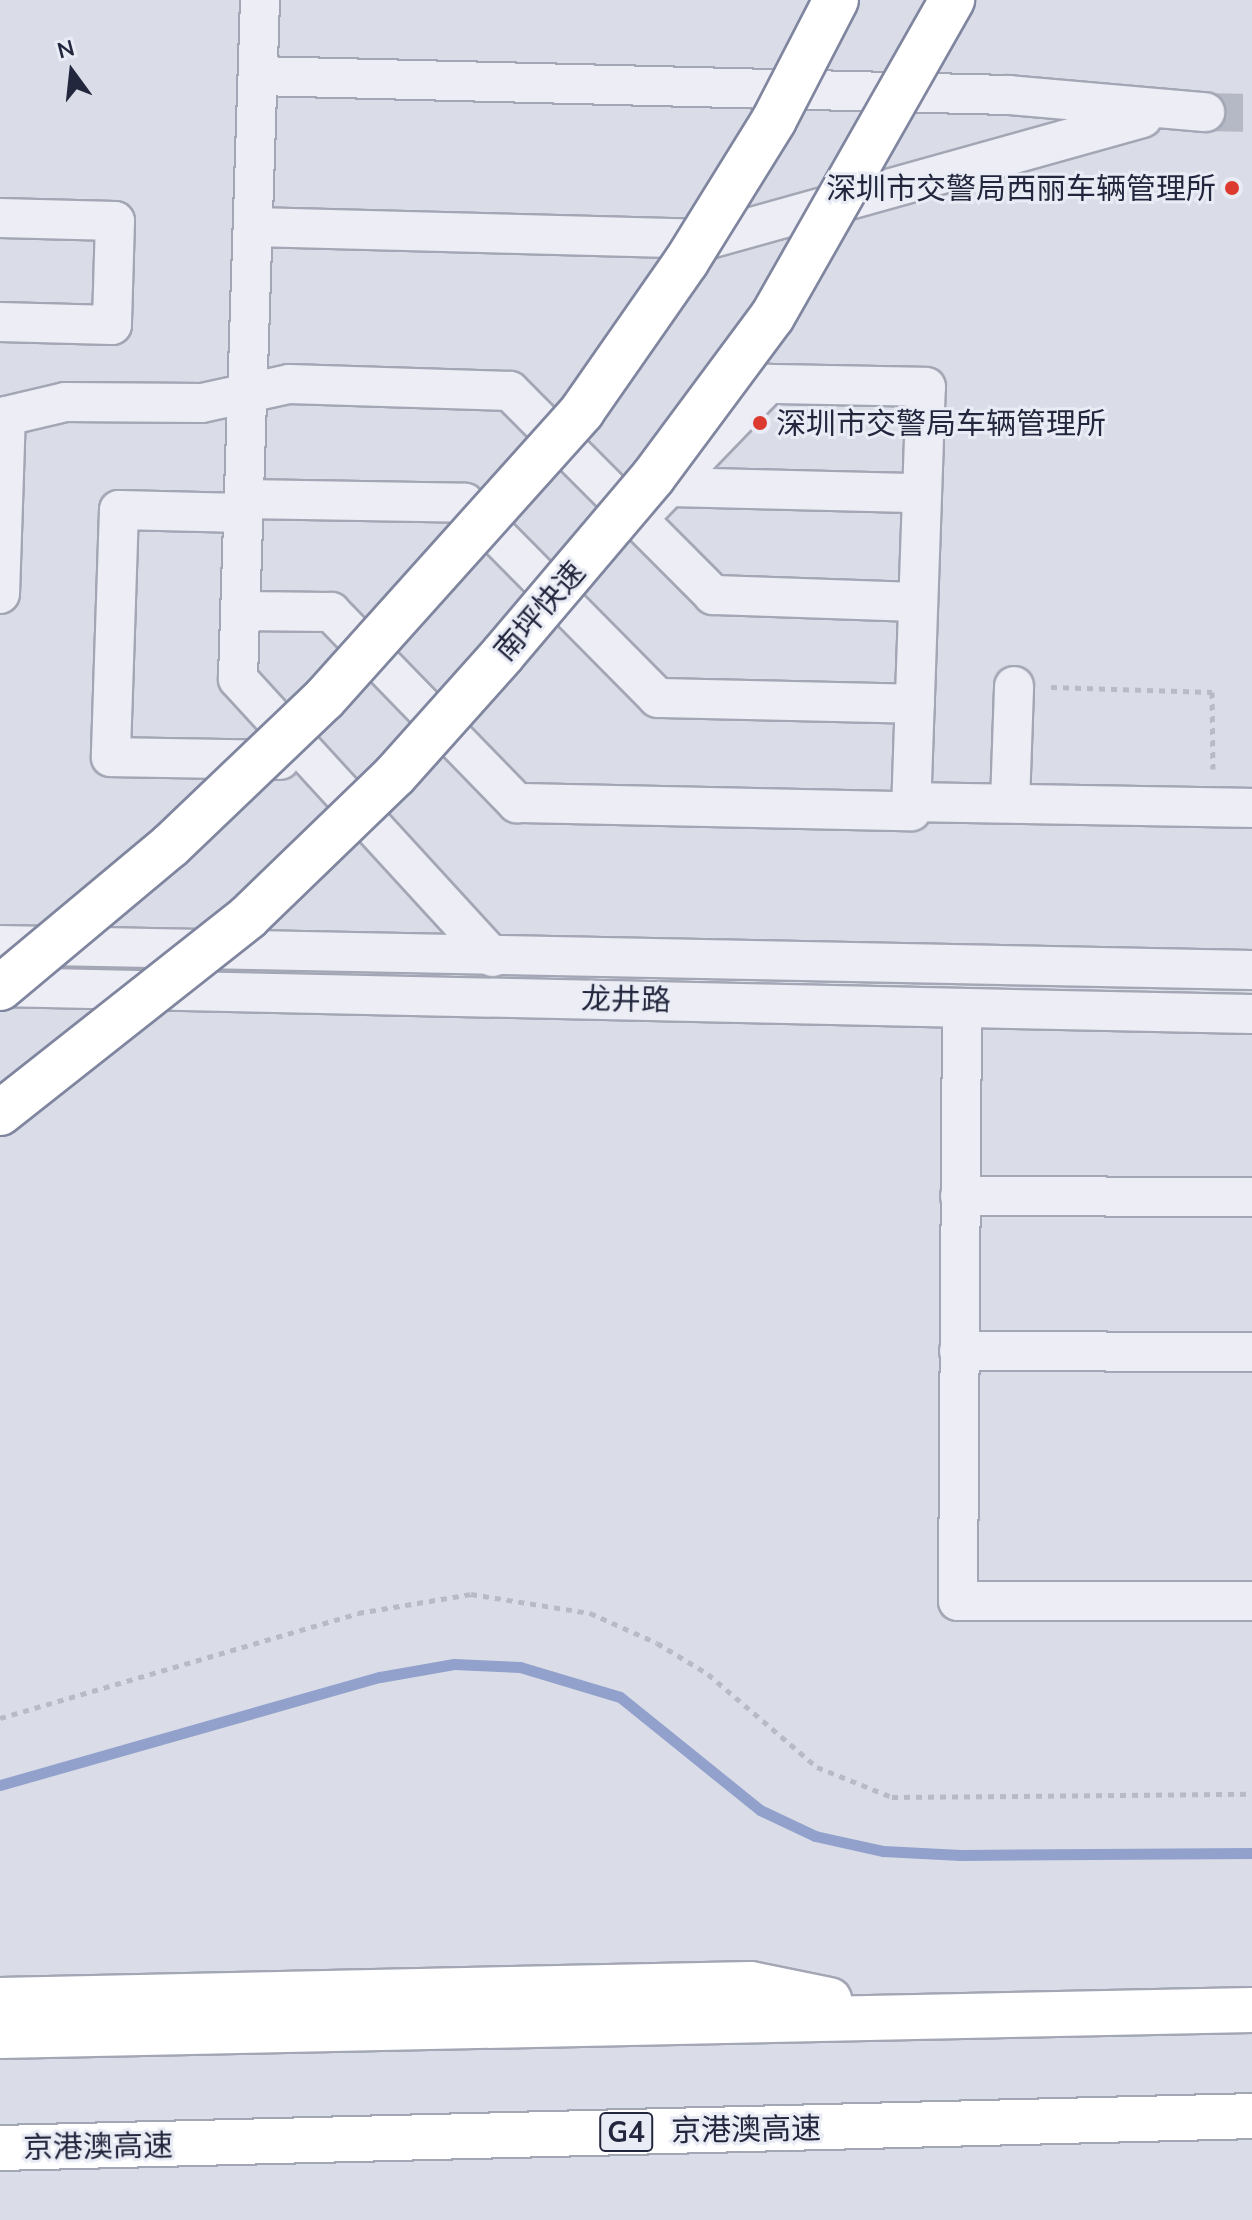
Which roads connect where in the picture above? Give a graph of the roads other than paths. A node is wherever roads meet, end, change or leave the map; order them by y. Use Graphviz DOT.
graph roads {
  1 [pos="260,0"];
  2 [pos="836,0"];
  3 [pos="952,0"];
  4 [pos="258,76"];
  5 [pos="1164,111"];
  6 [pos="1205,112"];
  7 [pos="0,218"];
  8 [pos="254,227"];
  9 [pos="0,322"];
  10 [pos="248,393"];
  11 [pos="669,487"];
  12 [pos="922,493"];
  13 [pos="244,506"];
  14 [pos="639,518"];
  15 [pos="0,594"];
  16 [pos="918,602"];
  17 [pos="240,611"];
  18 [pos="1014,686"];
  19 [pos="915,704"];
  20 [pos="315,760"];
  21 [pos="912,802"];
  22 [pos="1010,803"];
  23 [pos="1252,808"];
  24 [pos="0,945"];
  25 [pos="493,957"];
  26 [pos="1252,970"];
  27 [pos="0,988"];
  28 [pos="962,1008"];
  29 [pos="1252,1014"];
  30 [pos="0,1113"];
  31 [pos="960,1196"];
  32 [pos="1252,1197"];
  33 [pos="959,1351"];
  34 [pos="1252,1352"];
  35 [pos="1252,1601"];
  36 [pos="0,2000"];
  37 [pos="1252,2010"];
  38 [pos="906,2016"];
  39 [pos="0,2036"];
  40 [pos="1252,2116"];
  41 [pos="0,2148"];
  1 -- 4 [label="street"];
  2 -- 27 [label="highway, bridge"];
  3 -- 30 [label="highway, 南坪快速, bridge"];
  4 -- 5 [label="street"];
  4 -- 8 [label="street"];
  5 -- 6 [label="street"];
  5 -- 8 [label="street"];
  7 -- 9 [label="street"];
  8 -- 10 [label="street"];
  10 -- 13 [label="street"];
  10 -- 14 [label="street"];
  10 -- 15 [label="street"];
  11 -- 12 [label="street"];
  11 -- 12 [label="street"];
  11 -- 14 [label="street"];
  12 -- 16 [label="street"];
  13 -- 17 [label="street"];
  13 -- 19 [label="street"];
  13 -- 20 [label="street"];
  14 -- 16 [label="street"];
  16 -- 19 [label="street"];
  17 -- 20 [label="street"];
  17 -- 21 [label="street"];
  18 -- 22 [label="street"];
  19 -- 21 [label="street"];
  20 -- 25 [label="street"];
  21 -- 22 [label="street"];
  22 -- 23 [label="street"];
  24 -- 25 [label="street, 龙井路"];
  25 -- 26 [label="street, 龙井路"];
  27 -- 28 [label="street, 龙井路"];
  28 -- 29 [label="street, 龙井路"];
  28 -- 31 [label="street"];
  31 -- 32 [label="street"];
  31 -- 33 [label="street"];
  33 -- 34 [label="street"];
  33 -- 35 [label="street"];
  36 -- 38 [label="highway"];
  37 -- 38 [label="highway"];
  38 -- 39 [label="highway"];
  40 -- 41 [label="highway, 京港澳高速 / G4"];
}
